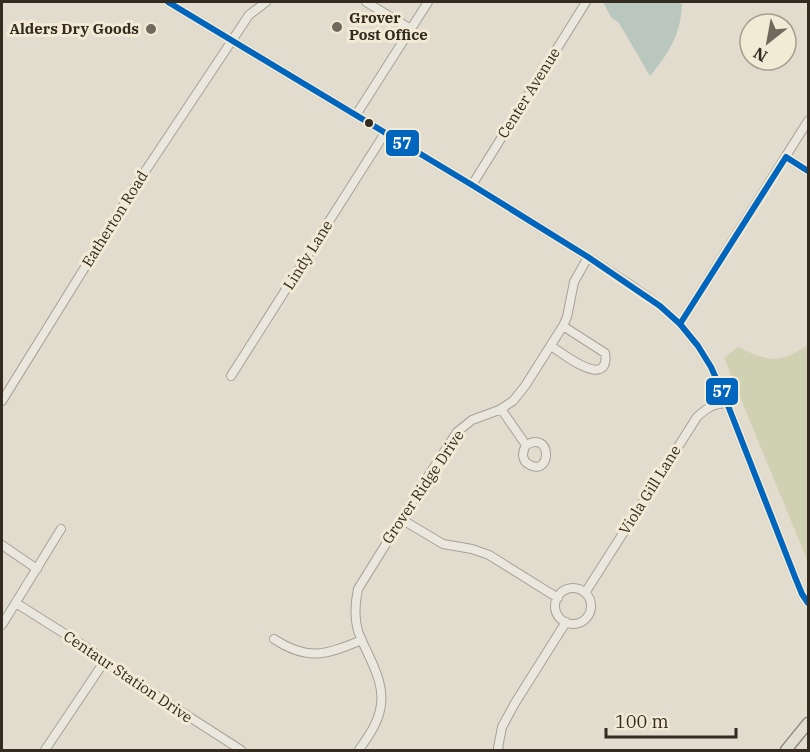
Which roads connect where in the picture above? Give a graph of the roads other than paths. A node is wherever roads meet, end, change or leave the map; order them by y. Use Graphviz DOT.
graph roads {
  1 [pos="168,2"];
  2 [pos="266,2"];
  3 [pos="366,2"];
  4 [pos="428,2"];
  5 [pos="586,2"];
  6 [pos="411,29"];
  7 [pos="232,39"];
  8 [pos="356,115"];
  9 [pos="808,121"];
  10 [pos="385,133"];
  11 [pos="786,157"];
  12 [pos="808,171"];
  13 [pos="472,185"];
  14 [pos="588,257"];
  15 [pos="680,324"];
  16 [pos="563,326"];
  17 [pos="551,346"];
  18 [pos="231,376"];
  19 [pos="2,401"];
  20 [pos="727,403"];
  21 [pos="501,409"];
  22 [pos="526,445"];
  23 [pos="401,519"];
  24 [pos="61,530"];
  25 [pos="2,545"];
  26 [pos="37,569"];
  27 [pos="585,593"];
  28 [pos="558,598"];
  29 [pos="16,603"];
  30 [pos="808,603"];
  31 [pos="566,622"];
  32 [pos="2,625"];
  33 [pos="274,639"];
  34 [pos="363,640"];
  35 [pos="104,662"];
  36 [pos="808,723"];
  37 [pos="45,750"];
  38 [pos="241,750"];
  39 [pos="359,750"];
  40 [pos="497,750"];
  41 [pos="786,750"];
  1 -- 7 [label="street"];
  2 -- 7 [label="street, Eatherton Road"];
  3 -- 6 [label="street"];
  4 -- 6 [label="street"];
  5 -- 13 [label="street, Center Avenue"];
  6 -- 8 [label="street"];
  7 -- 8 [label="street"];
  7 -- 19 [label="street, Eatherton Road"];
  8 -- 10 [label="street"];
  9 -- 11 [label="street"];
  10 -- 13 [label="street"];
  10 -- 18 [label="street, Lindy Lane"];
  11 -- 12 [label="street"];
  11 -- 15 [label="street"];
  13 -- 14 [label="street"];
  14 -- 15 [label="street"];
  14 -- 16 [label="street, Grover Ridge Drive"];
  15 -- 20 [label="street"];
  16 -- 17 [label="street, Grover Ridge Drive"];
  16 -- 17 [label="street"];
  17 -- 21 [label="street, Grover Ridge Drive"];
  20 -- 27 [label="street, Viola Gill Lane"];
  20 -- 30 [label="street"];
  21 -- 22 [label="street"];
  21 -- 23 [label="street, Grover Ridge Drive"];
  23 -- 28 [label="street"];
  23 -- 34 [label="street, Grover Ridge Drive"];
  24 -- 26 [label="street"];
  25 -- 26 [label="street"];
  26 -- 29 [label="street"];
  27 -- 28 [label="street"];
  27 -- 31 [label="street"];
  28 -- 31 [label="street"];
  29 -- 32 [label="street"];
  29 -- 35 [label="street, Centaur Station Drive"];
  31 -- 40 [label="street"];
  33 -- 34 [label="street"];
  34 -- 39 [label="street, Grover Ridge Drive"];
  35 -- 37 [label="street"];
  35 -- 38 [label="street, Centaur Station Drive"];
  36 -- 41 [label="main road"];
}
